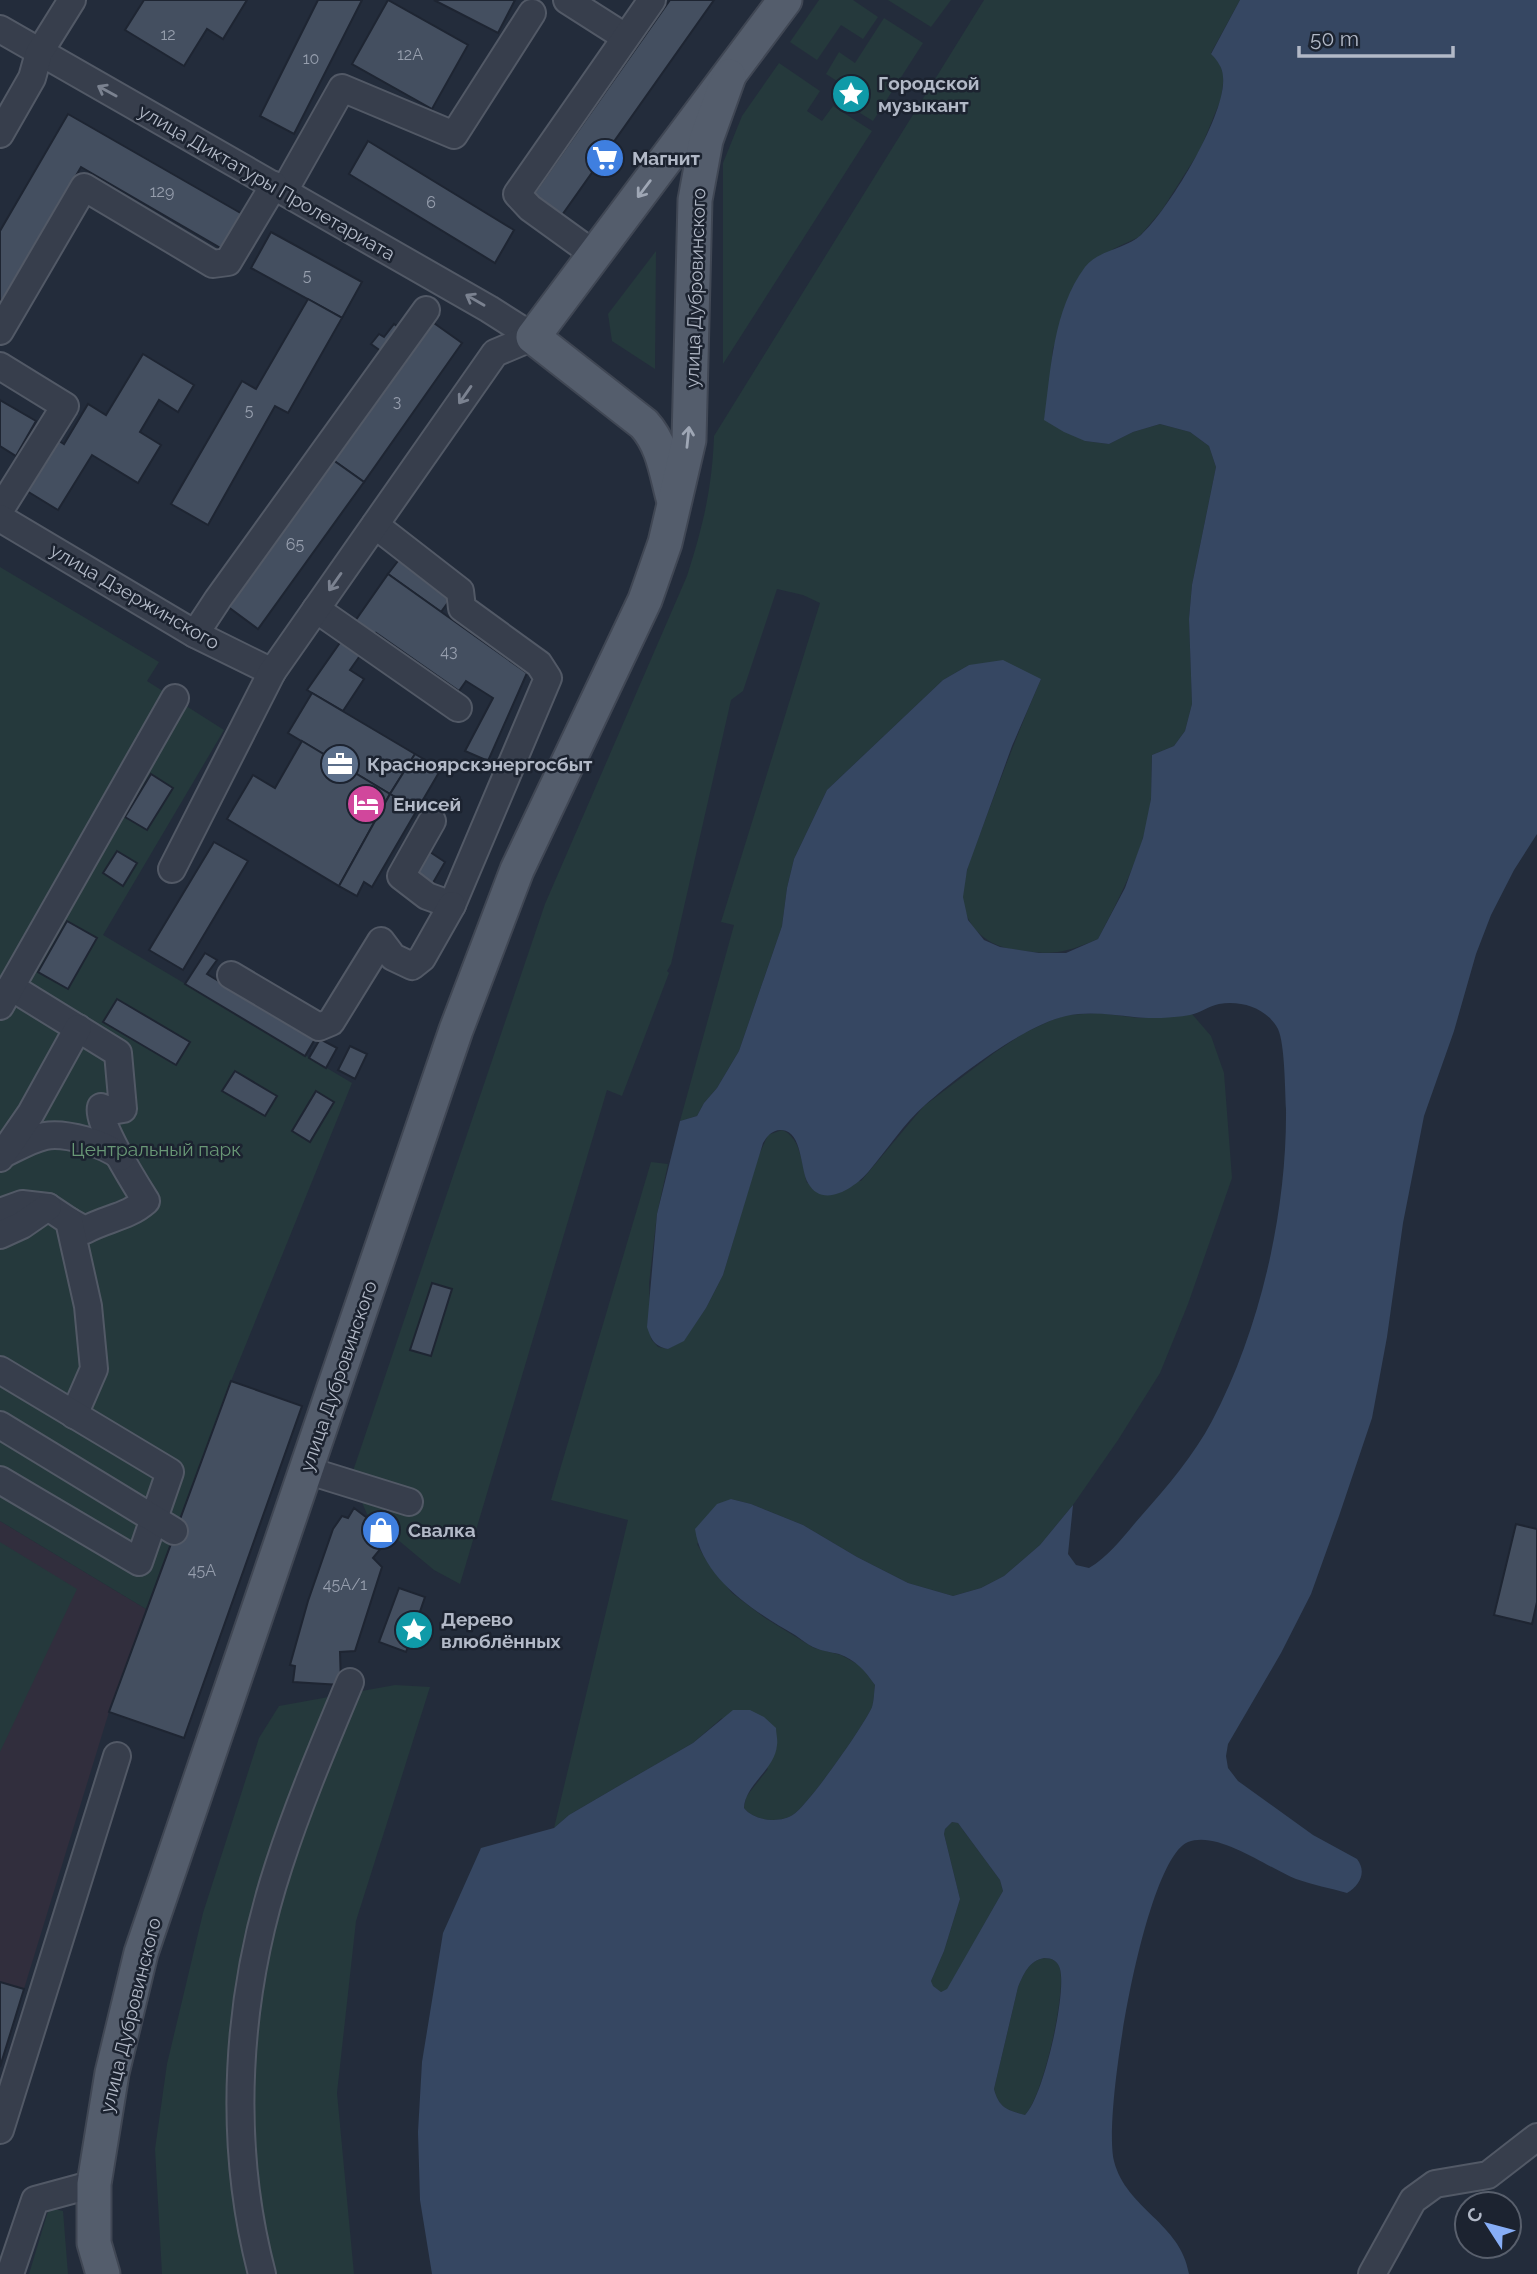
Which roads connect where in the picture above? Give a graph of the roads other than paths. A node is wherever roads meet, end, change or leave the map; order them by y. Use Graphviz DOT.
graph roads {
  1 [pos="72,0"];
  2 [pos="567,0"];
  3 [pos="652,0"];
  4 [pos="785,0"];
  5 [pos="532,13"];
  6 [pos="0,29"];
  7 [pos="625,37"];
  8 [pos="39,53"];
  9 [pos="730,76"];
  10 [pos="0,134"];
  11 [pos="279,188"];
  12 [pos="595,255"];
  13 [pos="426,310"];
  14 [pos="0,331"];
  15 [pos="533,337"];
  16 [pos="0,366"];
  17 [pos="674,504"];
  18 [pos="0,510"];
  19 [pos="0,518"];
  20 [pos="375,525"];
  21 [pos="316,609"];
  22 [pos="195,634"];
  23 [pos="272,672"];
  24 [pos="175,698"];
  25 [pos="458,708"];
  26 [pos="432,821"];
  27 [pos="172,869"];
  28 [pos="452,905"];
  29 [pos="231,975"];
  30 [pos="6,997"];
  31 [pos="78,1028"];
  32 [pos="1,1156"];
  33 [pos="121,1157"];
  34 [pos="0,1212"];
  35 [pos="58,1214"];
  36 [pos="0,1235"];
  37 [pos="0,1370"];
  38 [pos="74,1415"];
  39 [pos="0,1424"];
  40 [pos="306,1469"];
  41 [pos="0,1480"];
  42 [pos="409,1502"];
  43 [pos="164,1524"];
  44 [pos="350,1682"];
  45 [pos="117,1756"];
  46 [pos="0,2130"];
  47 [pos="1537,2137"];
  48 [pos="94,2184"];
  49 [pos="9,2274"];
  50 [pos="103,2274"];
  51 [pos="262,2274"];
  52 [pos="1372,2274"];
  1 -- 8 [label="street"];
  2 -- 7 [label="street"];
  3 -- 7 [label="street"];
  4 -- 9 [label="main road, улица Дубровинского"];
  5 -- 11 [label="street"];
  6 -- 8 [label="street, улица Диктатуры Пролетариата"];
  7 -- 12 [label="street"];
  8 -- 10 [label="street"];
  11 -- 8 [label="street, улица Диктатуры Пролетариата, one-way"];
  9 -- 12 [label="main road, улица Дубровинского, one-way"];
  17 -- 9 [label="main road, улица Дубровинского, one-way"];
  11 -- 14 [label="street"];
  15 -- 11 [label="street, улица Диктатуры Пролетариата, one-way"];
  12 -- 15 [label="main road, улица Дубровинского"];
  13 -- 22 [label="street"];
  15 -- 17 [label="main road, улица Дубровинского"];
  15 -- 20 [label="street, one-way"];
  16 -- 18 [label="street"];
  17 -- 40 [label="main road, улица Дубровинского"];
  19 -- 22 [label="street, улица Дзержинского"];
  20 -- 21 [label="street, one-way"];
  20 -- 28 [label="street"];
  21 -- 23 [label="street"];
  21 -- 25 [label="street"];
  22 -- 23 [label="street, улица Дзержинского"];
  23 -- 27 [label="street"];
  24 -- 30 [label="street"];
  26 -- 28 [label="street"];
  28 -- 29 [label="street"];
  30 -- 31 [label="street"];
  31 -- 32 [label="street"];
  31 -- 33 [label="street"];
  32 -- 33 [label="street"];
  33 -- 35 [label="street"];
  34 -- 35 [label="street"];
  35 -- 36 [label="street"];
  35 -- 38 [label="street"];
  37 -- 38 [label="street"];
  38 -- 43 [label="street"];
  39 -- 43 [label="street"];
  40 -- 42 [label="street"];
  40 -- 48 [label="main road, улица Дубровинского"];
  41 -- 43 [label="street"];
  44 -- 51 [label="street"];
  45 -- 46 [label="street"];
  47 -- 52 [label="street"];
  48 -- 49 [label="street"];
  48 -- 50 [label="main road, улица Дубровинского"];
}
